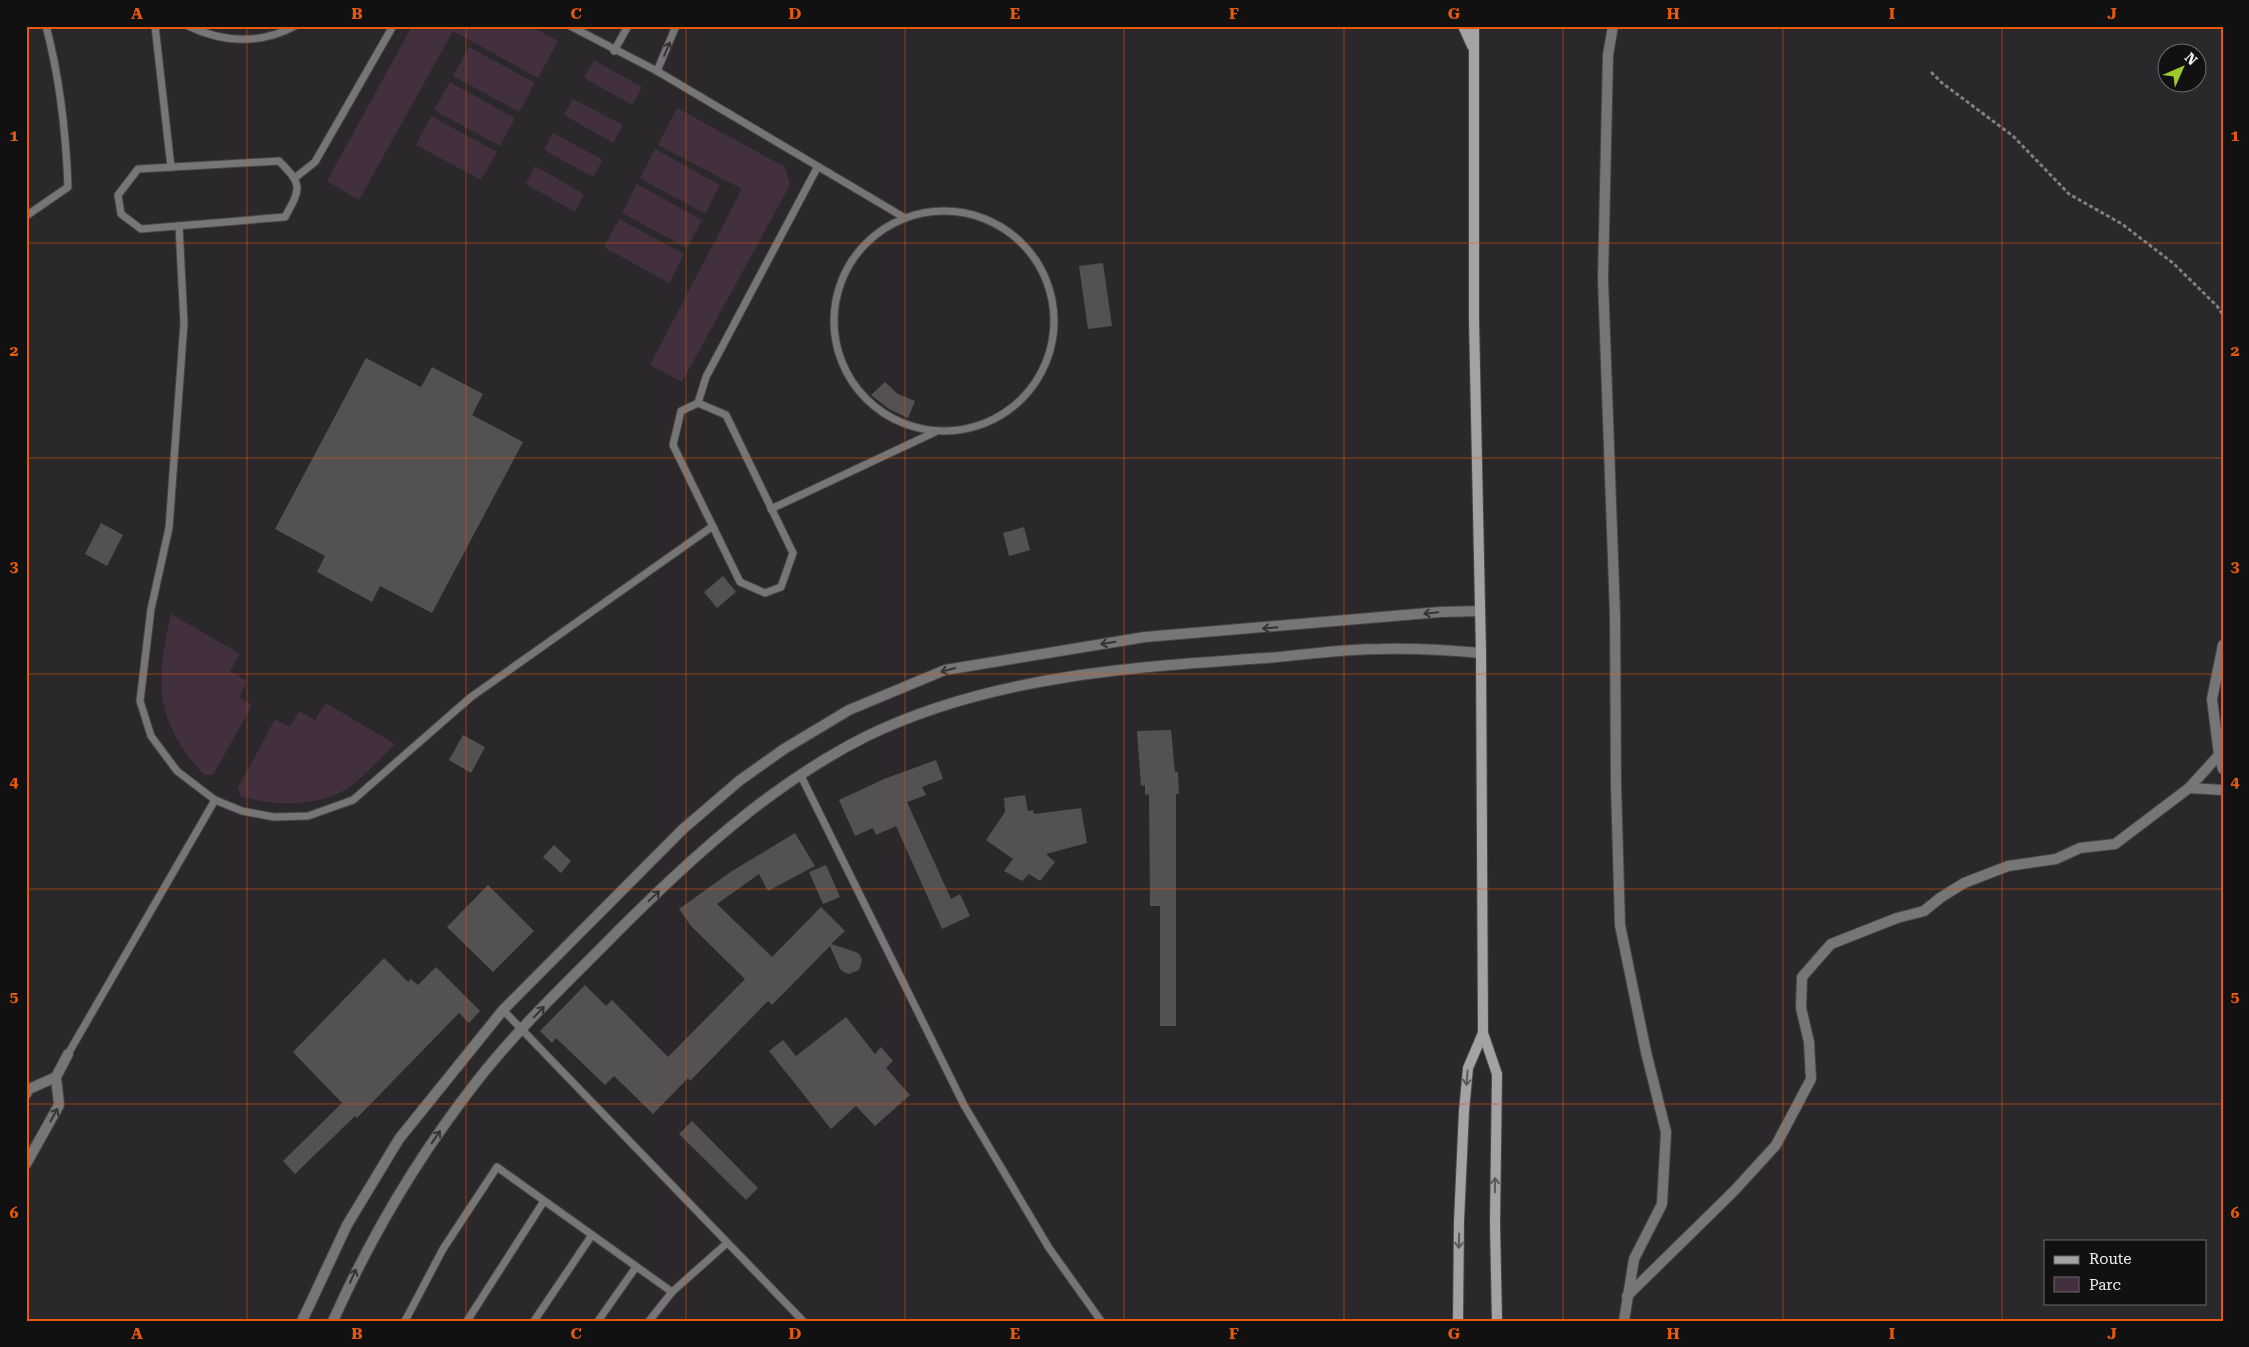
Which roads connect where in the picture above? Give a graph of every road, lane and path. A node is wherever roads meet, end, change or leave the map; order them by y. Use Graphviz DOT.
graph roads {
  1 [pos="46,26"];
  2 [pos="156,26"];
  3 [pos="188,26"];
  4 [pos="295,26"];
  5 [pos="393,26"];
  6 [pos="570,26"];
  7 [pos="628,26"];
  8 [pos="676,26"];
  9 [pos="1463,26"];
  10 [pos="1474,26"];
  11 [pos="1612,26"];
  12 [pos="1473,49"];
  13 [pos="614,51"];
  14 [pos="657,71"];
  15 [pos="1931,72"];
  16 [pos="171,167"];
  17 [pos="817,168"];
  18 [pos="296,177"];
  19 [pos="26,216"];
  20 [pos="905,218"];
  21 [pos="179,226"];
  22 [pos="2223,315"];
  23 [pos="698,403"];
  24 [pos="936,432"];
  25 [pos="772,509"];
  26 [pos="712,526"];
  27 [pos="1480,611"];
  28 [pos="2223,645"];
  29 [pos="1481,653"];
  30 [pos="2219,756"];
  31 [pos="2223,769"];
  32 [pos="800,774"];
  33 [pos="2189,788"];
  34 [pos="2223,790"];
  35 [pos="215,800"];
  36 [pos="503,1010"];
  37 [pos="521,1030"];
  38 [pos="1483,1033"];
  39 [pos="68,1054"];
  40 [pos="56,1077"];
  41 [pos="26,1094"];
  42 [pos="26,1164"];
  43 [pos="544,1201"];
  44 [pos="592,1235"];
  45 [pos="727,1243"];
  46 [pos="636,1267"];
  47 [pos="672,1292"];
  48 [pos="1627,1296"];
  49 [pos="302,1321"];
  50 [pos="333,1321"];
  51 [pos="405,1321"];
  52 [pos="468,1321"];
  53 [pos="534,1321"];
  54 [pos="598,1321"];
  55 [pos="649,1321"];
  56 [pos="803,1321"];
  57 [pos="1102,1321"];
  58 [pos="1458,1321"];
  59 [pos="1497,1321"];
  60 [pos="1624,1321"];
  1 -- 19 [label="lane"];
  2 -- 16 [label="lane"];
  3 -- 4 [label="lane"];
  5 -- 18 [label="lane"];
  6 -- 13 [label="lane"];
  7 -- 13 [label="lane"];
  14 -- 8 [label="lane, one-way"];
  9 -- 12 [label="main road"];
  10 -- 12 [label="main road"];
  11 -- 48 [label="street"];
  12 -- 27 [label="main road"];
  13 -- 14 [label="lane"];
  14 -- 17 [label="lane"];
  15 -- 22 [label="path"];
  16 -- 18 [label="lane"];
  16 -- 21 [label="lane"];
  17 -- 20 [label="lane"];
  17 -- 23 [label="lane"];
  18 -- 21 [label="lane"];
  20 -- 24 [label="lane"];
  20 -- 24 [label="lane"];
  21 -- 35 [label="lane"];
  23 -- 25 [label="lane"];
  23 -- 26 [label="lane"];
  24 -- 25 [label="lane"];
  25 -- 26 [label="lane"];
  26 -- 35 [label="lane"];
  27 -- 29 [label="main road"];
  27 -- 36 [label="street, one-way"];
  28 -- 30 [label="street"];
  29 -- 32 [label="street"];
  29 -- 38 [label="main road"];
  30 -- 31 [label="street"];
  30 -- 33 [label="street"];
  37 -- 32 [label="street, one-way"];
  32 -- 57 [label="lane"];
  33 -- 34 [label="street"];
  33 -- 48 [label="street"];
  35 -- 39 [label="lane"];
  36 -- 37 [label="lane"];
  36 -- 49 [label="street"];
  37 -- 45 [label="lane"];
  50 -- 37 [label="street, one-way"];
  38 -- 58 [label="main road, one-way"];
  59 -- 38 [label="main road, one-way"];
  39 -- 40 [label="street"];
  40 -- 41 [label="street"];
  42 -- 40 [label="street, one-way"];
  43 -- 44 [label="lane"];
  43 -- 51 [label="lane"];
  43 -- 52 [label="lane"];
  44 -- 46 [label="lane"];
  44 -- 53 [label="lane"];
  45 -- 47 [label="lane"];
  45 -- 56 [label="lane"];
  46 -- 47 [label="lane"];
  46 -- 54 [label="lane"];
  47 -- 55 [label="lane"];
  48 -- 60 [label="street"];
}
